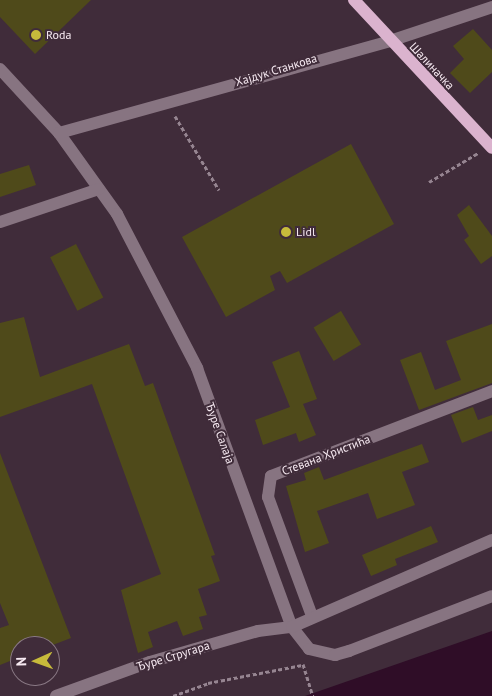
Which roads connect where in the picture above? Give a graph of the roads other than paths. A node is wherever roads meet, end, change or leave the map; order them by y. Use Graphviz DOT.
graph roads {
  1 [pos="354,0"];
  2 [pos="487,5"];
  3 [pos="390,41"];
  4 [pos="0,69"];
  5 [pos="60,133"];
  6 [pos="491,147"];
  7 [pos="99,189"];
  8 [pos="0,222"];
  9 [pos="492,391"];
  10 [pos="492,540"];
  11 [pos="492,596"];
  12 [pos="312,616"];
  13 [pos="292,627"];
  14 [pos="56,696"];
  1 -- 3 [label="main road, Шалиначка"];
  2 -- 3 [label="street, Хајдук Станкова"];
  3 -- 5 [label="street, Хајдук Станкова"];
  3 -- 6 [label="main road, Шалиначка"];
  4 -- 5 [label="street, Ђуре Салаја"];
  5 -- 7 [label="street, Ђуре Салаја"];
  7 -- 8 [label="street"];
  7 -- 13 [label="street, Ђуре Салаја"];
  9 -- 12 [label="street, Стевана Христића"];
  10 -- 12 [label="street"];
  11 -- 13 [label="street, Ђуре Салаја"];
  12 -- 13 [label="street"];
  13 -- 14 [label="street, Ђуре Стругара"];
}
